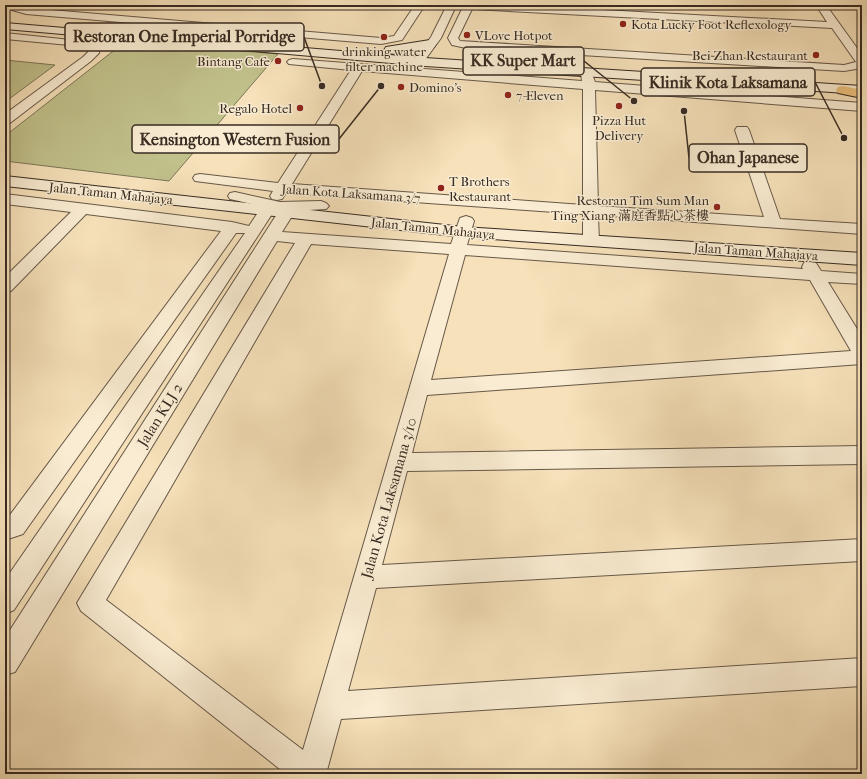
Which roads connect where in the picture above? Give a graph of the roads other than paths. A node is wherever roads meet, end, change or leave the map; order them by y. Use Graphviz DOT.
graph roads {
  1 [pos="15,5"];
  2 [pos="420,5"];
  3 [pos="452,5"];
  4 [pos="821,5"];
  5 [pos="469,6"];
  6 [pos="6,19"];
  7 [pos="834,25"];
  8 [pos="5,36"];
  9 [pos="430,50"];
  10 [pos="293,62"];
  11 [pos="862,63"];
  12 [pos="358,68"];
  13 [pos="588,79"];
  14 [pos="862,79"];
  15 [pos="843,90"];
  16 [pos="862,90"];
  17 [pos="862,94"];
  18 [pos="862,107"];
  19 [pos="5,120"];
  20 [pos="742,130"];
  21 [pos="5,171"];
  22 [pos="200,178"];
  23 [pos="5,181"];
  24 [pos="5,199"];
  25 [pos="277,204"];
  26 [pos="82,209"];
  27 [pos="591,210"];
  28 [pos="774,223"];
  29 [pos="232,227"];
  30 [pos="862,229"];
  31 [pos="263,233"];
  32 [pos="463,234"];
  33 [pos="591,235"];
  34 [pos="306,238"];
  35 [pos="862,247"];
  36 [pos="805,254"];
  37 [pos="862,259"];
  38 [pos="814,275"];
  39 [pos="862,279"];
  40 [pos="5,287"];
  41 [pos="862,353"];
  42 [pos="862,357"];
  43 [pos="420,388"];
  44 [pos="862,455"];
  45 [pos="399,462"];
  46 [pos="5,530"];
  47 [pos="862,550"];
  48 [pos="367,577"];
  49 [pos="5,602"];
  50 [pos="5,662"];
  51 [pos="862,672"];
  52 [pos="330,706"];
  53 [pos="310,774"];
  1 -- 2 [label="street"];
  3 -- 5 [label="street"];
  3 -- 9 [label="street"];
  4 -- 7 [label="street"];
  5 -- 7 [label="street"];
  5 -- 11 [label="street"];
  6 -- 9 [label="main road"];
  6 -- 9 [label="main road"];
  7 -- 11 [label="street"];
  8 -- 19 [label="street"];
  9 -- 13 [label="main road"];
  9 -- 14 [label="main road"];
  10 -- 12 [label="street"];
  12 -- 13 [label="street"];
  12 -- 25 [label="street, Jalan KLJ 2"];
  13 -- 15 [label="main road"];
  13 -- 18 [label="street"];
  13 -- 27 [label="street"];
  15 -- 16 [label="main road"];
  15 -- 17 [label="main road"];
  20 -- 28 [label="street"];
  21 -- 25 [label="main road, Jalan Taman Mahajaya"];
  22 -- 25 [label="street, Jalan Kota Laksamana 3/7"];
  23 -- 25 [label="main road, Jalan Taman Mahajaya"];
  24 -- 26 [label="street"];
  25 -- 27 [label="street, Jalan Kota Laksamana 3/7"];
  25 -- 31 [label="street, Jalan KLJ 2"];
  25 -- 32 [label="main road, Jalan Taman Mahajaya"];
  25 -- 32 [label="main road, Jalan Taman Mahajaya"];
  26 -- 29 [label="street"];
  26 -- 40 [label="street"];
  27 -- 28 [label="street, Jalan Kota Laksamana 3/7"];
  27 -- 33 [label="street"];
  28 -- 30 [label="street, Jalan Kota Laksamana 3/7"];
  29 -- 31 [label="street"];
  29 -- 46 [label="street"];
  31 -- 34 [label="street"];
  31 -- 49 [label="street, Jalan KLJ 2"];
  31 -- 50 [label="street, Jalan KLJ 2"];
  32 -- 33 [label="main road, Jalan Taman Mahajaya"];
  32 -- 34 [label="street"];
  32 -- 38 [label="street"];
  32 -- 43 [label="street, Jalan Kota Laksamana 3/10"];
  33 -- 35 [label="main road, Jalan Taman Mahajaya"];
  33 -- 36 [label="main road, Jalan Taman Mahajaya"];
  34 -- 53 [label="street"];
  36 -- 37 [label="main road, Jalan Taman Mahajaya"];
  36 -- 38 [label="street"];
  38 -- 39 [label="street"];
  38 -- 41 [label="street"];
  42 -- 43 [label="street"];
  43 -- 45 [label="street, Jalan Kota Laksamana 3/10"];
  44 -- 45 [label="street"];
  45 -- 48 [label="street, Jalan Kota Laksamana 3/10"];
  47 -- 48 [label="street"];
  48 -- 52 [label="street, Jalan Kota Laksamana 3/10"];
  51 -- 52 [label="street"];
  52 -- 53 [label="street, Jalan Kota Laksamana 3/10"];
}
